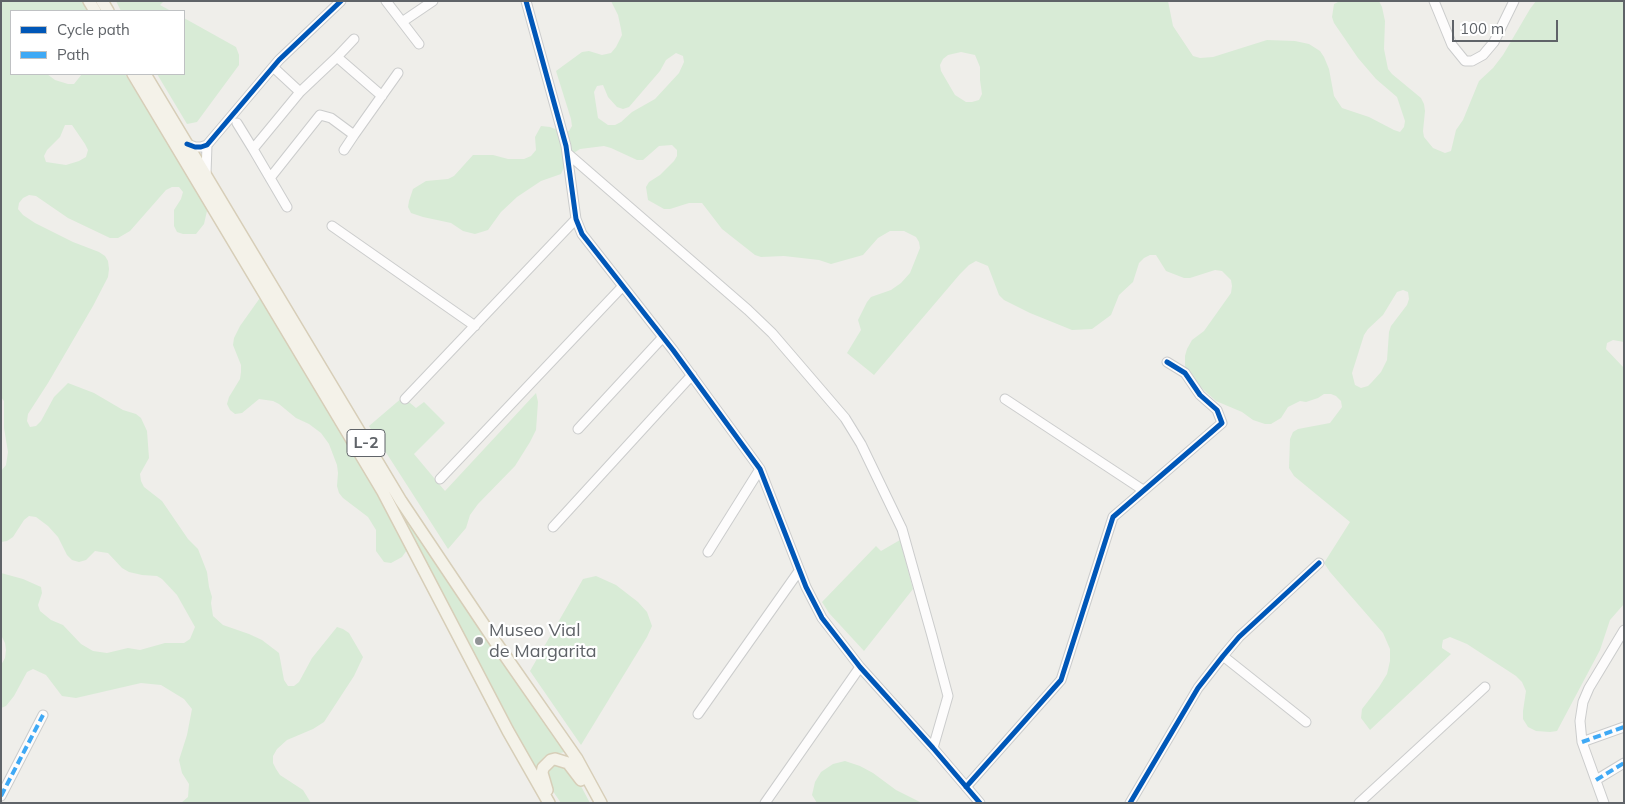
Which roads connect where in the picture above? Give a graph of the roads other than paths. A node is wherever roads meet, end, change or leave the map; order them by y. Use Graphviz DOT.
graph roads {
  1 [pos="341,1"];
  2 [pos="386,1"];
  3 [pos="433,1"];
  4 [pos="526,1"];
  5 [pos="1434,1"];
  6 [pos="1514,1"];
  7 [pos="402,22"];
  8 [pos="354,39"];
  9 [pos="419,44"];
  10 [pos="337,57"];
  11 [pos="273,67"];
  12 [pos="398,72"];
  13 [pos="134,75"];
  14 [pos="146,75"];
  15 [pos="300,92"];
  16 [pos="382,96"];
  17 [pos="237,123"];
  18 [pos="354,135"];
  19 [pos="187,144"];
  20 [pos="207,144"];
  21 [pos="253,148"];
  22 [pos="344,150"];
  23 [pos="567,154"];
  24 [pos="206,176"];
  25 [pos="270,178"];
  26 [pos="287,207"];
  27 [pos="576,219"];
  28 [pos="332,226"];
  29 [pos="622,287"];
  30 [pos="475,326"];
  31 [pos="663,337"];
  32 [pos="1167,362"];
  33 [pos="692,375"];
  34 [pos="1005,398"];
  35 [pos="405,399"];
  36 [pos="578,429"];
  37 [pos="760,469"];
  38 [pos="440,479"];
  39 [pos="1144,490"];
  40 [pos="553,527"];
  41 [pos="708,552"];
  42 [pos="1319,563"];
  43 [pos="799,571"];
  44 [pos="1624,630"];
  45 [pos="1223,656"];
  46 [pos="860,667"];
  47 [pos="1485,687"];
  48 [pos="698,714"];
  49 [pos="43,715"];
  50 [pos="1306,722"];
  51 [pos="1624,727"];
  52 [pos="1582,742"];
  53 [pos="933,748"];
  54 [pos="1624,763"];
  55 [pos="1596,780"];
  56 [pos="966,787"];
  57 [pos="1,796"];
  58 [pos="549,803"];
  59 [pos="554,803"];
  60 [pos="595,803"];
  61 [pos="601,803"];
  62 [pos="765,803"];
  63 [pos="980,803"];
  64 [pos="1130,803"];
  65 [pos="1359,803"];
  66 [pos="1604,803"];
  1 -- 11 [label="street"];
  2 -- 7 [label="street"];
  3 -- 7 [label="street"];
  4 -- 23 [label="street"];
  5 -- 6 [label="street"];
  7 -- 9 [label="street"];
  8 -- 10 [label="street"];
  10 -- 15 [label="street"];
  10 -- 16 [label="street"];
  11 -- 15 [label="street"];
  11 -- 20 [label="street"];
  12 -- 16 [label="street"];
  13 -- 58 [label="main road, L-2"];
  14 -- 19 [label="main road, L-2"];
  15 -- 21 [label="street"];
  16 -- 18 [label="street"];
  17 -- 21 [label="street"];
  18 -- 22 [label="street"];
  18 -- 25 [label="street"];
  19 -- 20 [label="street"];
  19 -- 24 [label="main road, L-2"];
  20 -- 24 [label="street"];
  21 -- 25 [label="street"];
  23 -- 27 [label="street"];
  23 -- 53 [label="street"];
  24 -- 61 [label="main road, L-2"];
  25 -- 26 [label="street"];
  27 -- 29 [label="street"];
  27 -- 30 [label="street"];
  28 -- 30 [label="street"];
  29 -- 31 [label="street"];
  29 -- 38 [label="street"];
  30 -- 35 [label="street"];
  31 -- 33 [label="street"];
  31 -- 36 [label="street"];
  32 -- 39 [label="street"];
  33 -- 37 [label="street"];
  33 -- 40 [label="street"];
  34 -- 39 [label="street"];
  37 -- 41 [label="street"];
  37 -- 43 [label="street"];
  39 -- 56 [label="street"];
  42 -- 45 [label="street"];
  43 -- 46 [label="street"];
  43 -- 48 [label="street"];
  44 -- 52 [label="street"];
  45 -- 50 [label="street"];
  45 -- 64 [label="street"];
  46 -- 53 [label="street"];
  46 -- 62 [label="street"];
  47 -- 65 [label="street"];
  49 -- 57 [label="street"];
  51 -- 52 [label="street"];
  52 -- 55 [label="street"];
  53 -- 56 [label="street"];
  54 -- 55 [label="street"];
  55 -- 66 [label="street"];
  56 -- 63 [label="street"];
  59 -- 60 [label="main road"];
}
